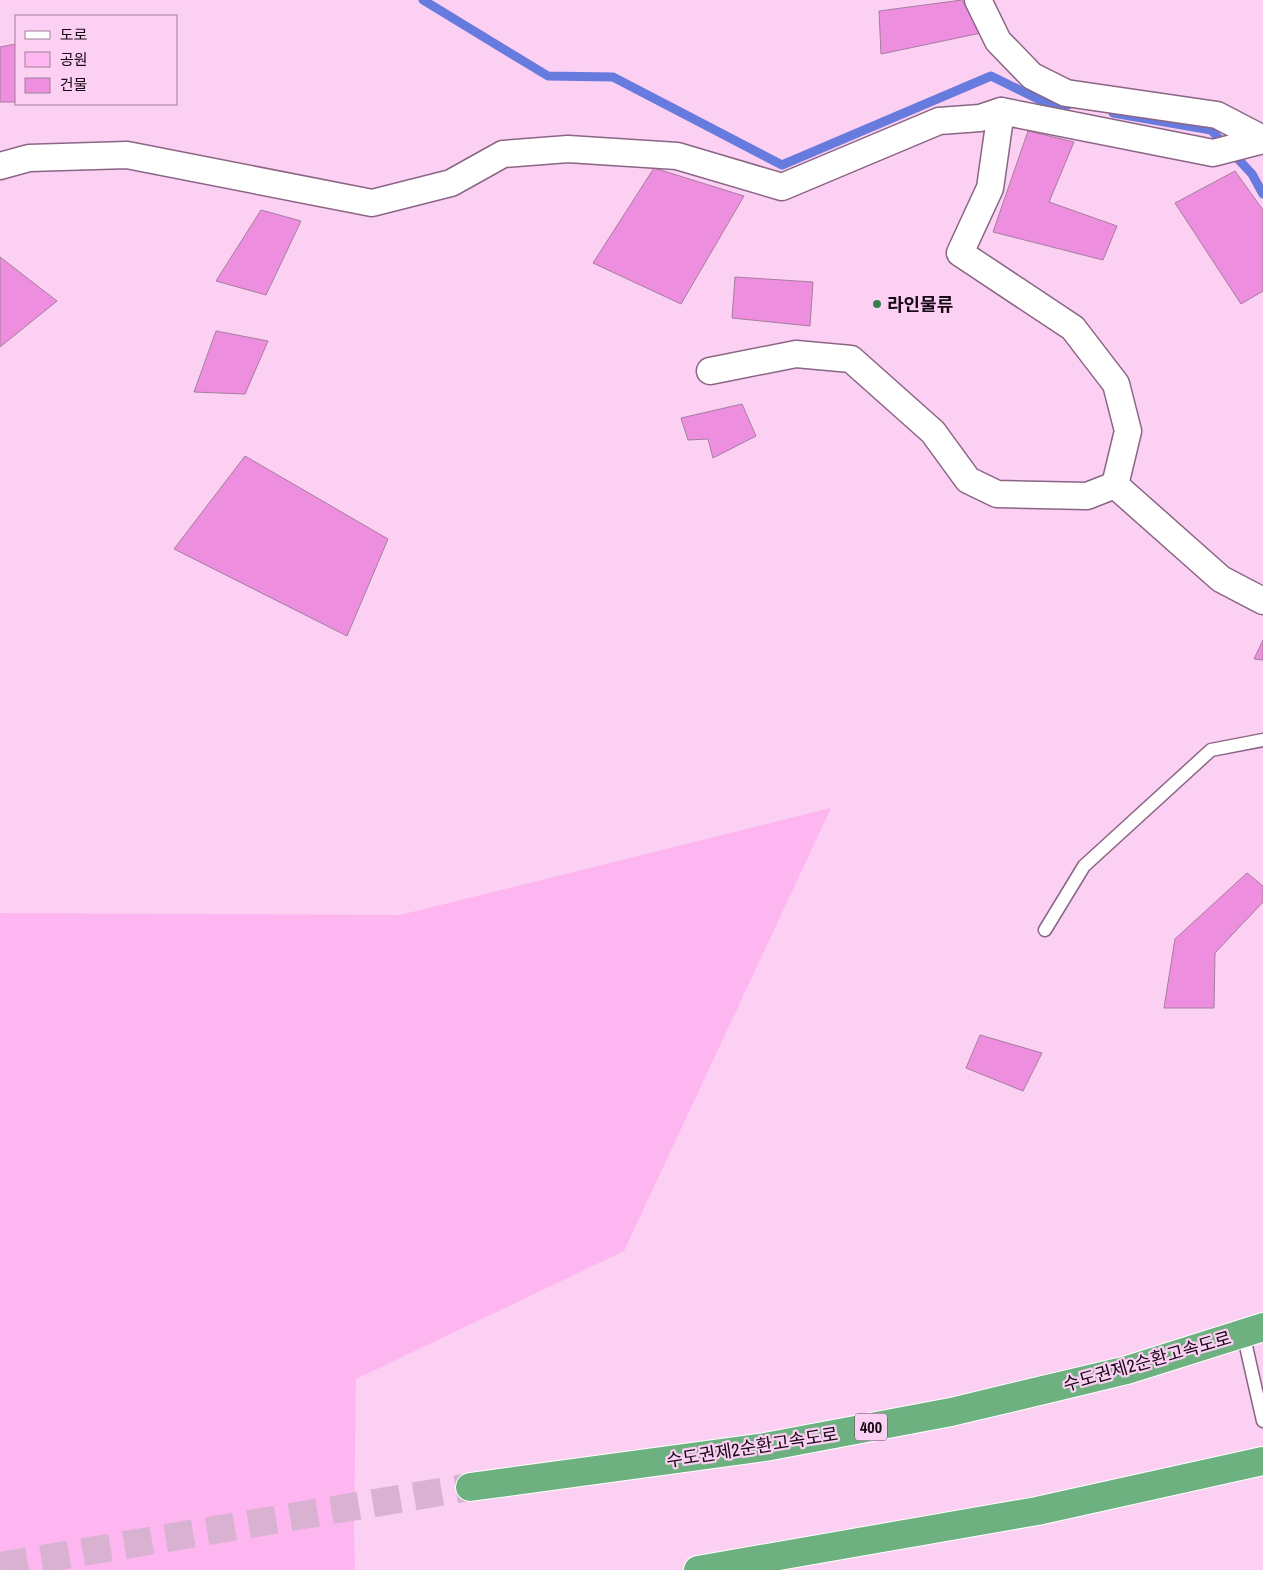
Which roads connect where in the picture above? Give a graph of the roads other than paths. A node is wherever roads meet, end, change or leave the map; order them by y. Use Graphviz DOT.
graph roads {
  1 [pos="978,0"];
  2 [pos="1001,111"];
  3 [pos="1259,141"];
  4 [pos="0,166"];
  5 [pos="710,371"];
  6 [pos="1115,485"];
  7 [pos="1263,601"];
  8 [pos="1263,740"];
  9 [pos="1045,930"];
  10 [pos="1253,1330"];
  11 [pos="1263,1420"];
  12 [pos="1263,1461"];
  13 [pos="470,1487"];
  14 [pos="698,1570"];
  1 -- 3 [label="street"];
  2 -- 3 [label="street"];
  2 -- 4 [label="street"];
  2 -- 6 [label="street"];
  5 -- 6 [label="street"];
  6 -- 7 [label="street"];
  8 -- 9 [label="lane"];
  10 -- 11 [label="lane"];
  10 -- 13 [label="highway, 수도권제2순환고속도로 / 400"];
  12 -- 14 [label="highway"];
}
